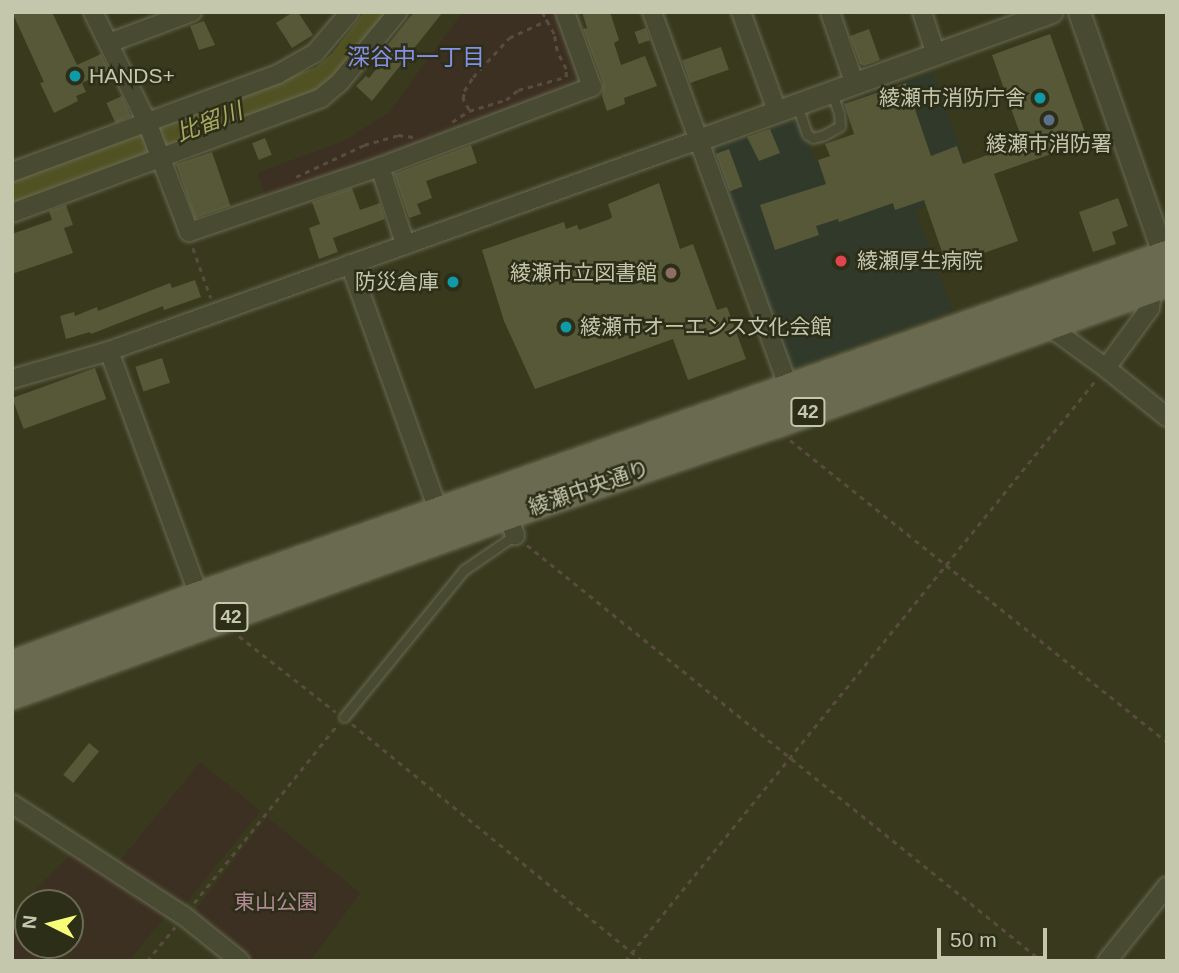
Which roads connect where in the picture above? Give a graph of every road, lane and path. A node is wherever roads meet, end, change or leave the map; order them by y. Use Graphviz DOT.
graph roads {
  1 [pos="93,12"];
  2 [pos="192,12"];
  3 [pos="350,12"];
  4 [pos="398,12"];
  5 [pos="542,12"];
  6 [pos="565,12"];
  7 [pos="652,12"];
  8 [pos="741,12"];
  9 [pos="830,12"];
  10 [pos="922,12"];
  11 [pos="1052,12"];
  12 [pos="1079,12"];
  13 [pos="552,13"];
  14 [pos="547,21"];
  15 [pos="108,43"];
  16 [pos="936,55"];
  17 [pos="855,85"];
  18 [pos="832,94"];
  19 [pos="787,108"];
  20 [pos="469,111"];
  21 [pos="447,126"];
  22 [pos="480,127"];
  23 [pos="416,137"];
  24 [pos="698,140"];
  25 [pos="154,141"];
  26 [pos="380,167"];
  27 [pos="12,172"];
  28 [pos="295,195"];
  29 [pos="12,213"];
  30 [pos="189,232"];
  31 [pos="405,244"];
  32 [pos="350,264"];
  33 [pos="1163,269"];
  34 [pos="216,312"];
  35 [pos="1047,326"];
  36 [pos="109,351"];
  37 [pos="1105,368"];
  38 [pos="12,379"];
  39 [pos="789,388"];
  40 [pos="1167,417"];
  41 [pos="775,424"];
  42 [pos="444,525"];
  43 [pos="511,525"];
  44 [pos="947,563"];
  45 [pos="199,596"];
  46 [pos="223,621"];
  47 [pos="12,665"];
  48 [pos="12,695"];
  49 [pos="344,717"];
  50 [pos="1167,742"];
  51 [pos="790,757"];
  52 [pos="12,804"];
  53 [pos="1167,886"];
  54 [pos="184,916"];
  55 [pos="632,952"];
  56 [pos="147,961"];
  57 [pos="240,961"];
  58 [pos="625,961"];
  59 [pos="643,961"];
  60 [pos="1042,961"];
  61 [pos="1107,961"];
  1 -- 15 [label="street"];
  2 -- 15 [label="street"];
  3 -- 25 [label="street"];
  4 -- 25 [label="street"];
  5 -- 14 [label="path"];
  6 -- 22 [label="street"];
  7 -- 24 [label="street"];
  8 -- 19 [label="street"];
  9 -- 17 [label="street"];
  10 -- 16 [label="street"];
  11 -- 16 [label="street"];
  12 -- 33 [label="street"];
  13 -- 14 [label="path"];
  14 -- 20 [label="path"];
  14 -- 20 [label="path"];
  15 -- 25 [label="street"];
  16 -- 17 [label="street"];
  17 -- 18 [label="street"];
  18 -- 19 [label="street"];
  18 -- 19 [label="lane"];
  19 -- 24 [label="street"];
  20 -- 21 [label="path"];
  20 -- 22 [label="path"];
  22 -- 26 [label="street"];
  23 -- 28 [label="path"];
  24 -- 31 [label="street"];
  24 -- 39 [label="street"];
  25 -- 27 [label="street"];
  25 -- 29 [label="street"];
  25 -- 30 [label="street"];
  26 -- 28 [label="street"];
  26 -- 31 [label="street"];
  28 -- 30 [label="street"];
  30 -- 34 [label="path"];
  31 -- 32 [label="street"];
  32 -- 34 [label="street"];
  32 -- 42 [label="street"];
  33 -- 35 [label="main road, 綾瀬中央通り / 42"];
  33 -- 37 [label="street"];
  33 -- 39 [label="main road, 綾瀬中央通り / 42"];
  34 -- 36 [label="street"];
  35 -- 37 [label="street"];
  35 -- 41 [label="main road, 綾瀬中央通り / 42"];
  36 -- 38 [label="street"];
  36 -- 45 [label="street"];
  37 -- 40 [label="street"];
  37 -- 44 [label="path"];
  39 -- 42 [label="main road, 綾瀬中央通り / 42"];
  41 -- 43 [label="main road, 綾瀬中央通り / 42"];
  41 -- 44 [label="path"];
  42 -- 43 [label="main road, 綾瀬中央通り / 42"];
  42 -- 45 [label="main road, 綾瀬中央通り / 42"];
  42 -- 46 [label="main road, 綾瀬中央通り / 42"];
  43 -- 49 [label="lane"];
  43 -- 51 [label="path"];
  44 -- 50 [label="path"];
  44 -- 51 [label="path"];
  45 -- 47 [label="main road, 綾瀬中央通り / 42"];
  46 -- 48 [label="main road, 綾瀬中央通り / 42"];
  46 -- 49 [label="path"];
  49 -- 54 [label="path"];
  49 -- 55 [label="path"];
  51 -- 55 [label="path"];
  51 -- 60 [label="path"];
  52 -- 54 [label="street"];
  53 -- 61 [label="street"];
  54 -- 56 [label="path"];
  54 -- 57 [label="street"];
  55 -- 58 [label="path"];
  55 -- 59 [label="path"];
}
